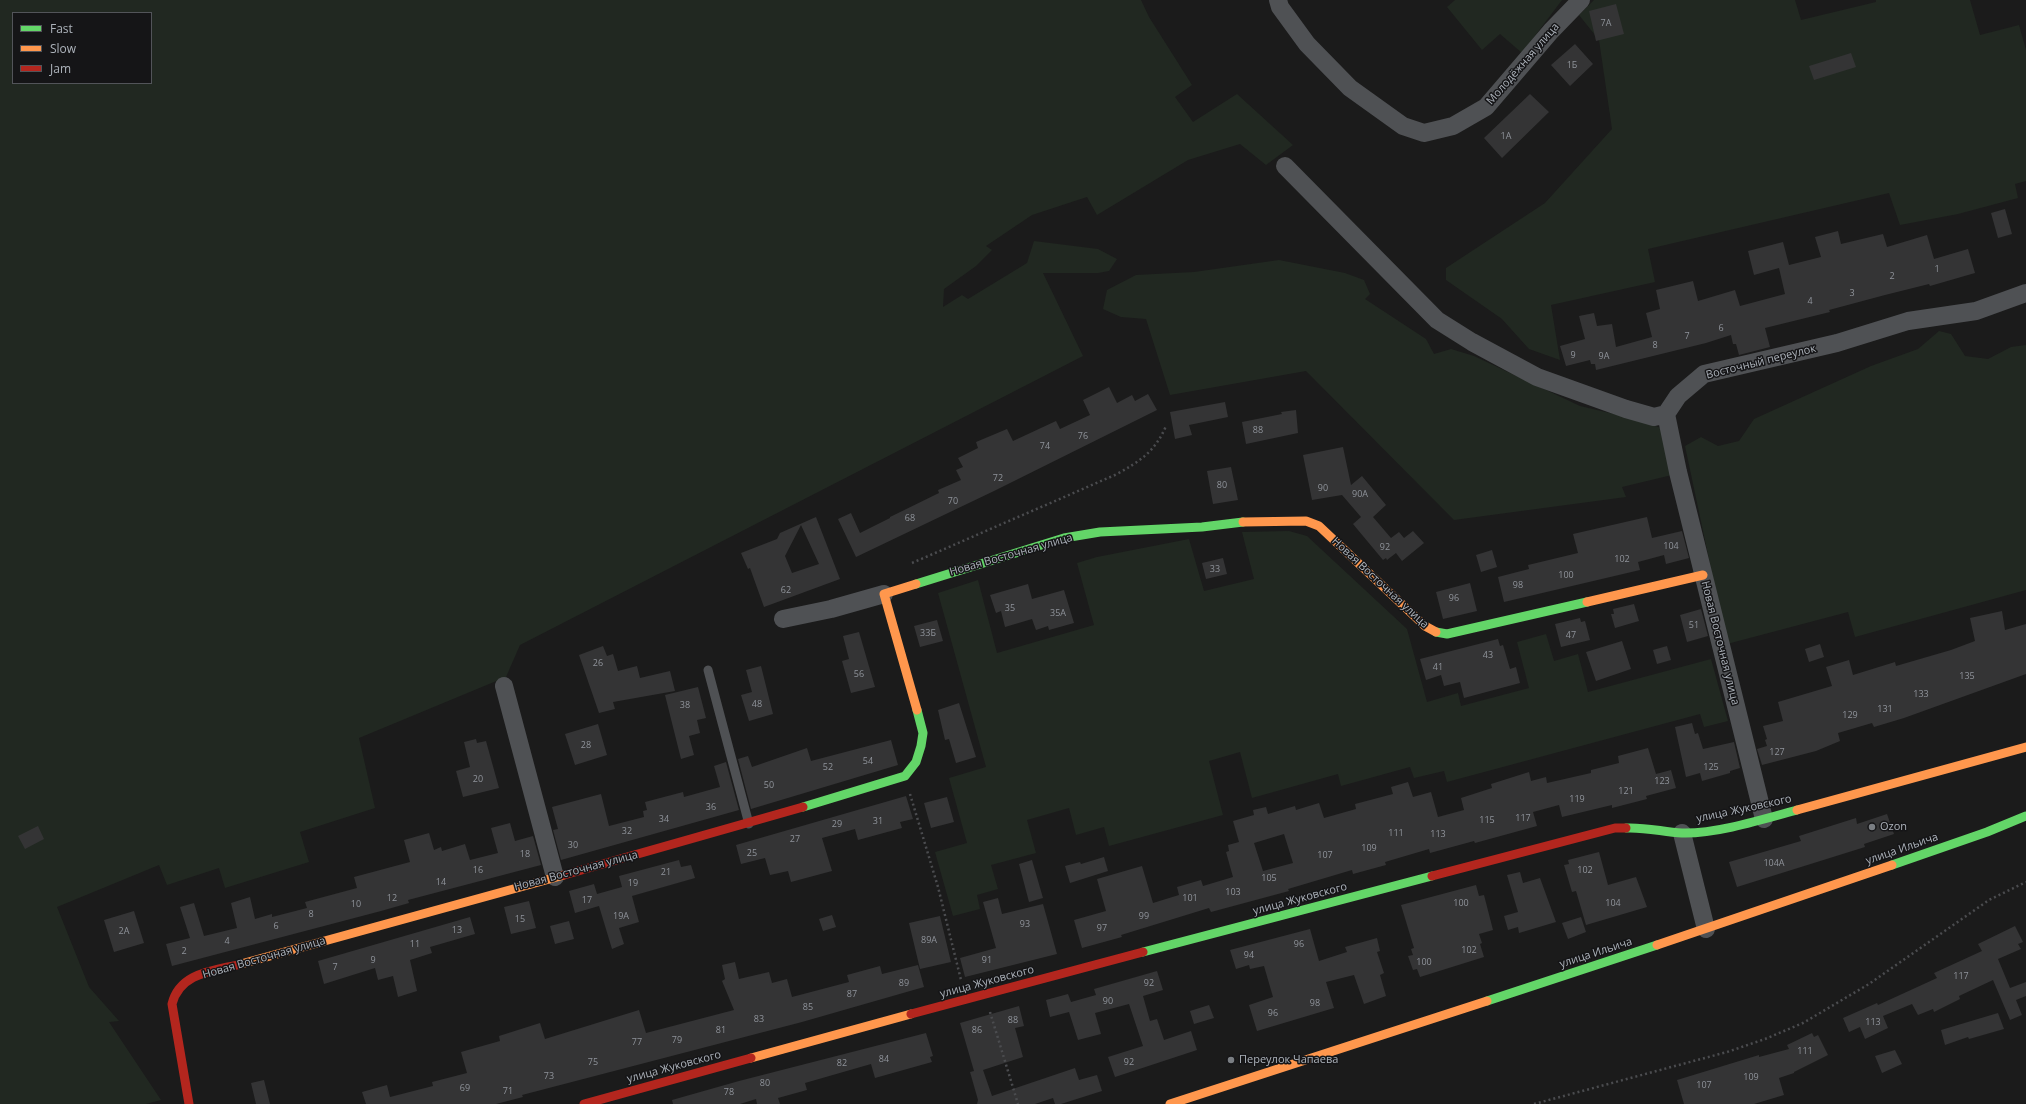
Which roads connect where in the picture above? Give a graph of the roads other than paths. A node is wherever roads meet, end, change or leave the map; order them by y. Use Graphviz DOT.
graph roads {
  1 [pos="1278,0"];
  2 [pos="1581,0"];
  3 [pos="1285,166"];
  4 [pos="2026,293"];
  5 [pos="1666,414"];
  6 [pos="1703,575"];
  7 [pos="884,594"];
  8 [pos="783,619"];
  9 [pos="708,670"];
  10 [pos="504,686"];
  11 [pos="2026,747"];
  12 [pos="2026,816"];
  13 [pos="1764,819"];
  14 [pos="749,824"];
  15 [pos="1682,833"];
  16 [pos="555,876"];
  17 [pos="1706,929"];
  18 [pos="189,1104"];
  19 [pos="584,1104"];
  20 [pos="1170,1104"];
  1 -- 2 [label="street, Молодёжная улица"];
  3 -- 5 [label="street"];
  4 -- 5 [label="street, Восточный переулок"];
  5 -- 6 [label="street"];
  6 -- 7 [label="street, Новая Восточная улица"];
  6 -- 13 [label="street, Новая Восточная улица"];
  7 -- 8 [label="street, Новая Восточная улица"];
  7 -- 14 [label="street, Новая Восточная улица"];
  9 -- 14 [label="lane"];
  10 -- 16 [label="street"];
  11 -- 13 [label="street, улица Жуковского"];
  12 -- 17 [label="street, улица Ильича"];
  13 -- 15 [label="street, улица Жуковского"];
  14 -- 16 [label="street, Новая Восточная улица"];
  15 -- 17 [label="street"];
  15 -- 19 [label="street, улица Жуковского"];
  16 -- 18 [label="street, Новая Восточная улица"];
  17 -- 20 [label="street, улица Ильича"];
}
